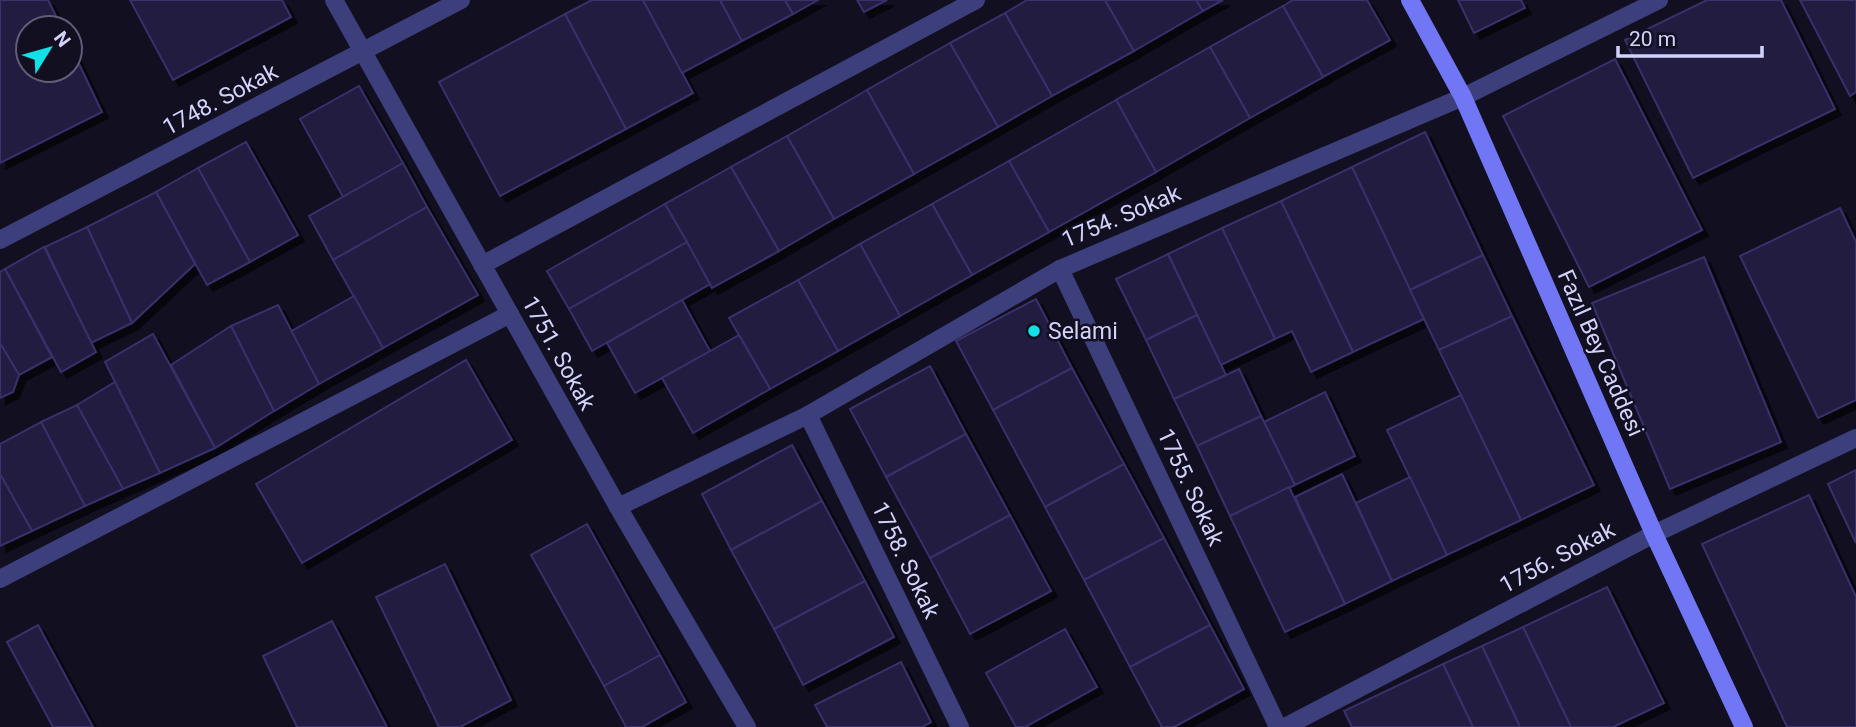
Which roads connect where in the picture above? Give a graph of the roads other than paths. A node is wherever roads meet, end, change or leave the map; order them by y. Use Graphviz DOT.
graph roads {
  1 [pos="334,0"];
  2 [pos="461,0"];
  3 [pos="976,0"];
  4 [pos="1410,0"];
  5 [pos="1659,0"];
  6 [pos="363,52"];
  7 [pos="1463,97"];
  8 [pos="0,240"];
  9 [pos="482,265"];
  10 [pos="1060,269"];
  11 [pos="510,314"];
  12 [pos="808,415"];
  13 [pos="1856,438"];
  14 [pos="618,507"];
  15 [pos="1654,534"];
  16 [pos="0,579"];
  17 [pos="747,727"];
  18 [pos="960,727"];
  19 [pos="1278,727"];
  20 [pos="1285,727"];
  21 [pos="1744,727"];
  1 -- 6 [label="street, 1751. Sokak"];
  2 -- 6 [label="street, 1748. Sokak"];
  3 -- 9 [label="street"];
  4 -- 7 [label="street, Fazıl Bey Caddesi"];
  5 -- 7 [label="street, 1754. Sokak"];
  6 -- 8 [label="street, 1748. Sokak"];
  6 -- 9 [label="street, 1751. Sokak"];
  7 -- 10 [label="street, 1754. Sokak"];
  7 -- 15 [label="street, Fazıl Bey Caddesi"];
  9 -- 11 [label="street, 1751. Sokak"];
  10 -- 12 [label="street, 1754. Sokak"];
  10 -- 19 [label="street, 1755. Sokak"];
  11 -- 14 [label="street, 1751. Sokak"];
  11 -- 16 [label="street"];
  12 -- 14 [label="street, 1754. Sokak"];
  12 -- 18 [label="street, 1758. Sokak"];
  13 -- 15 [label="street, 1756. Sokak"];
  14 -- 17 [label="street, 1751. Sokak"];
  15 -- 20 [label="street, 1756. Sokak"];
  15 -- 21 [label="street, Fazıl Bey Caddesi"];
}
